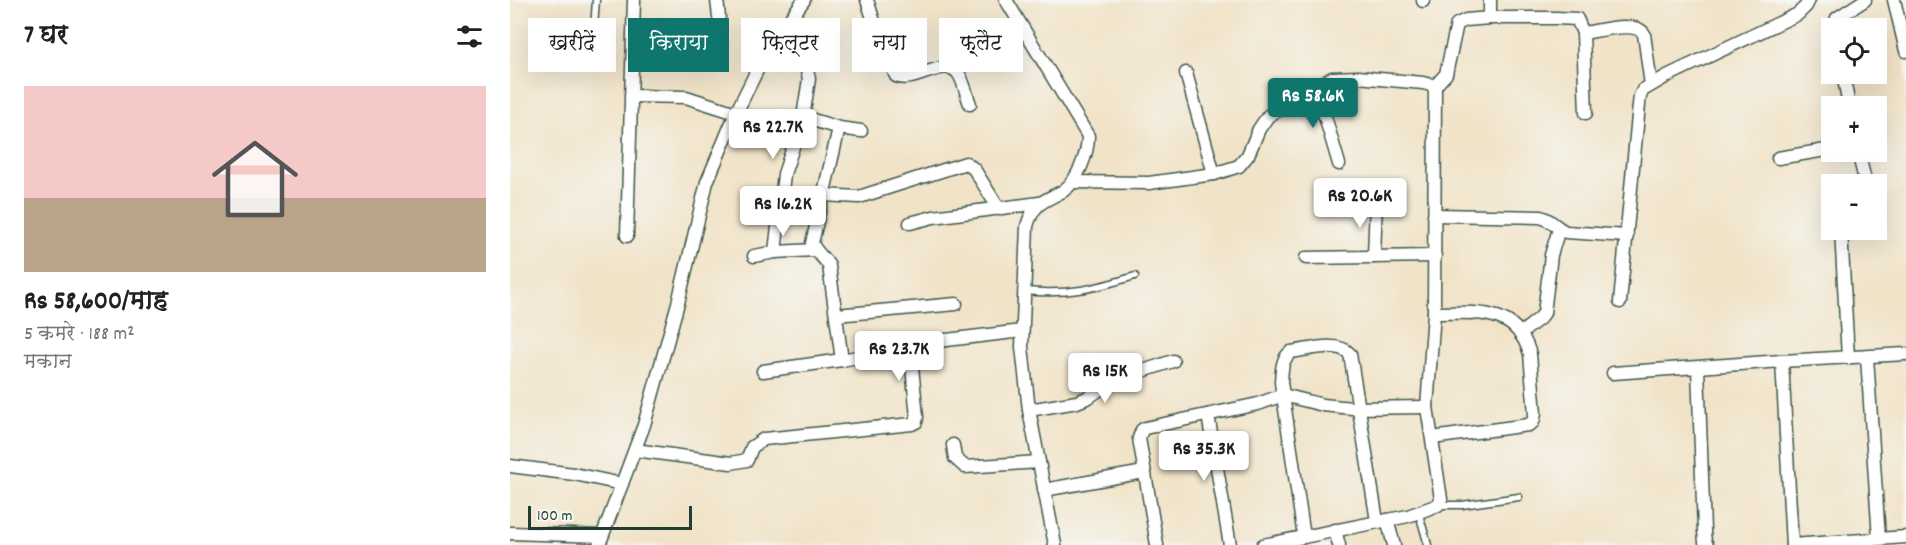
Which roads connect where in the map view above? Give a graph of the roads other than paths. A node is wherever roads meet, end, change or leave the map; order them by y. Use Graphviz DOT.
graph roads {
  1 [pos="596,0"];
  2 [pos="634,0"];
  3 [pos="717,0"];
  4 [pos="804,0"];
  5 [pos="867,0"];
  6 [pos="1006,0"];
  7 [pos="1490,0"];
  8 [pos="1809,0"];
  9 [pos="1865,0"];
  10 [pos="1894,0"];
  11 [pos="719,17"];
  12 [pos="595,18"];
  13 [pos="791,18"];
  14 [pos="1490,18"];
  15 [pos="1837,18"];
  16 [pos="1583,33"];
  17 [pos="1906,51"];
  18 [pos="756,72"];
  19 [pos="807,72"];
  20 [pos="1186,74"];
  21 [pos="1316,86"];
  22 [pos="1436,86"];
  23 [pos="1651,86"];
  24 [pos="631,96"];
  25 [pos="970,104"];
  26 [pos="736,113"];
  27 [pos="1586,113"];
  28 [pos="803,117"];
  29 [pos="839,128"];
  30 [pos="861,131"];
  31 [pos="1821,151"];
  32 [pos="1778,158"];
  33 [pos="1339,164"];
  34 [pos="1214,174"];
  35 [pos="1073,182"];
  36 [pos="822,195"];
  37 [pos="1376,202"];
  38 [pos="1039,203"];
  39 [pos="999,209"];
  40 [pos="1434,215"];
  41 [pos="910,223"];
  42 [pos="1559,229"];
  43 [pos="627,236"];
  44 [pos="1627,237"];
  45 [pos="1842,240"];
  46 [pos="815,250"];
  47 [pos="776,252"];
  48 [pos="754,256"];
  49 [pos="1435,256"];
  50 [pos="1374,257"];
  51 [pos="1306,258"];
  52 [pos="1136,276"];
  53 [pos="1024,291"];
  54 [pos="1620,302"];
  55 [pos="956,304"];
  56 [pos="1434,313"];
  57 [pos="836,315"];
  58 [pos="1022,331"];
  59 [pos="1520,334"];
  60 [pos="910,347"];
  61 [pos="1906,354"];
  62 [pos="1867,357"];
  63 [pos="1848,358"];
  64 [pos="842,360"];
  65 [pos="1173,361"];
  66 [pos="1782,361"];
  67 [pos="1698,368"];
  68 [pos="763,370"];
  69 [pos="1612,373"];
  70 [pos="1283,396"];
  71 [pos="1427,407"];
  72 [pos="1359,408"];
  73 [pos="1029,410"];
  74 [pos="1208,415"];
  75 [pos="1432,438"];
  76 [pos="953,445"];
  77 [pos="635,450"];
  78 [pos="1039,462"];
  79 [pos="510,466"];
  80 [pos="1144,472"];
  81 [pos="622,484"];
  82 [pos="1044,490"];
  83 [pos="1519,497"];
  84 [pos="1437,505"];
  85 [pos="1419,514"];
  86 [pos="1382,521"];
  87 [pos="1335,531"];
  88 [pos="510,532"];
  89 [pos="1304,537"];
  90 [pos="1906,537"];
  91 [pos="1879,539"];
  92 [pos="600,541"];
  93 [pos="1055,545"];
  94 [pos="1157,545"];
  95 [pos="1230,545"];
  96 [pos="1264,545"];
  97 [pos="1339,545"];
  98 [pos="1394,545"];
  99 [pos="1428,545"];
  100 [pos="1707,545"];
  101 [pos="1792,545"];
  1 -- 12 [label="lane"];
  2 -- 24 [label="street"];
  3 -- 11 [label="street"];
  4 -- 13 [label="street"];
  5 -- 25 [label="street"];
  6 -- 35 [label="street"];
  7 -- 14 [label="street"];
  8 -- 23 [label="street"];
  9 -- 15 [label="street"];
  10 -- 17 [label="street"];
  14 -- 16 [label="street"];
  14 -- 22 [label="street"];
  16 -- 23 [label="street"];
  16 -- 27 [label="street"];
  18 -- 26 [label="street"];
  19 -- 28 [label="street"];
  20 -- 34 [label="street"];
  21 -- 22 [label="street"];
  21 -- 33 [label="street"];
  21 -- 34 [label="street"];
  22 -- 40 [label="street"];
  23 -- 44 [label="street"];
  24 -- 26 [label="street"];
  24 -- 43 [label="street"];
  26 -- 77 [label="street"];
  28 -- 29 [label="street"];
  28 -- 47 [label="street"];
  29 -- 30 [label="street"];
  29 -- 36 [label="street"];
  31 -- 32 [label="street"];
  34 -- 35 [label="street"];
  35 -- 38 [label="street"];
  36 -- 39 [label="street"];
  36 -- 46 [label="street"];
  37 -- 50 [label="street"];
  38 -- 39 [label="street"];
  38 -- 53 [label="street"];
  39 -- 41 [label="street"];
  40 -- 42 [label="street"];
  40 -- 49 [label="street"];
  42 -- 44 [label="street"];
  42 -- 59 [label="street"];
  44 -- 54 [label="street"];
  45 -- 63 [label="street"];
  46 -- 47 [label="street"];
  46 -- 57 [label="street"];
  47 -- 48 [label="street"];
  49 -- 50 [label="street"];
  49 -- 56 [label="street"];
  50 -- 51 [label="street"];
  52 -- 53 [label="lane"];
  53 -- 58 [label="street"];
  55 -- 57 [label="street"];
  56 -- 59 [label="street"];
  56 -- 71 [label="street"];
  57 -- 64 [label="street"];
  58 -- 60 [label="street"];
  58 -- 73 [label="street"];
  59 -- 75 [label="street"];
  60 -- 64 [label="street"];
  60 -- 77 [label="street"];
  61 -- 62 [label="street"];
  62 -- 63 [label="street"];
  62 -- 91 [label="street"];
  63 -- 66 [label="street"];
  64 -- 68 [label="street"];
  65 -- 73 [label="street"];
  66 -- 67 [label="street"];
  66 -- 101 [label="street"];
  67 -- 69 [label="street"];
  67 -- 100 [label="street"];
  70 -- 72 [label="street"];
  70 -- 72 [label="street"];
  70 -- 74 [label="street"];
  70 -- 89 [label="street"];
  71 -- 72 [label="street"];
  71 -- 75 [label="street"];
  72 -- 86 [label="street"];
  73 -- 78 [label="street"];
  74 -- 80 [label="street"];
  74 -- 95 [label="street"];
  75 -- 84 [label="street"];
  76 -- 78 [label="street"];
  77 -- 81 [label="street"];
  78 -- 82 [label="street"];
  79 -- 81 [label="street"];
  80 -- 82 [label="street"];
  80 -- 94 [label="street"];
  81 -- 92 [label="street"];
  82 -- 93 [label="street"];
  83 -- 84 [label="lane"];
  84 -- 85 [label="street"];
  85 -- 86 [label="street"];
  85 -- 99 [label="lane"];
  86 -- 87 [label="street"];
  86 -- 98 [label="street"];
  87 -- 89 [label="street"];
  87 -- 97 [label="street"];
  88 -- 92 [label="street"];
  89 -- 96 [label="street"];
  90 -- 91 [label="street"];
  91 -- 101 [label="street"];
}
